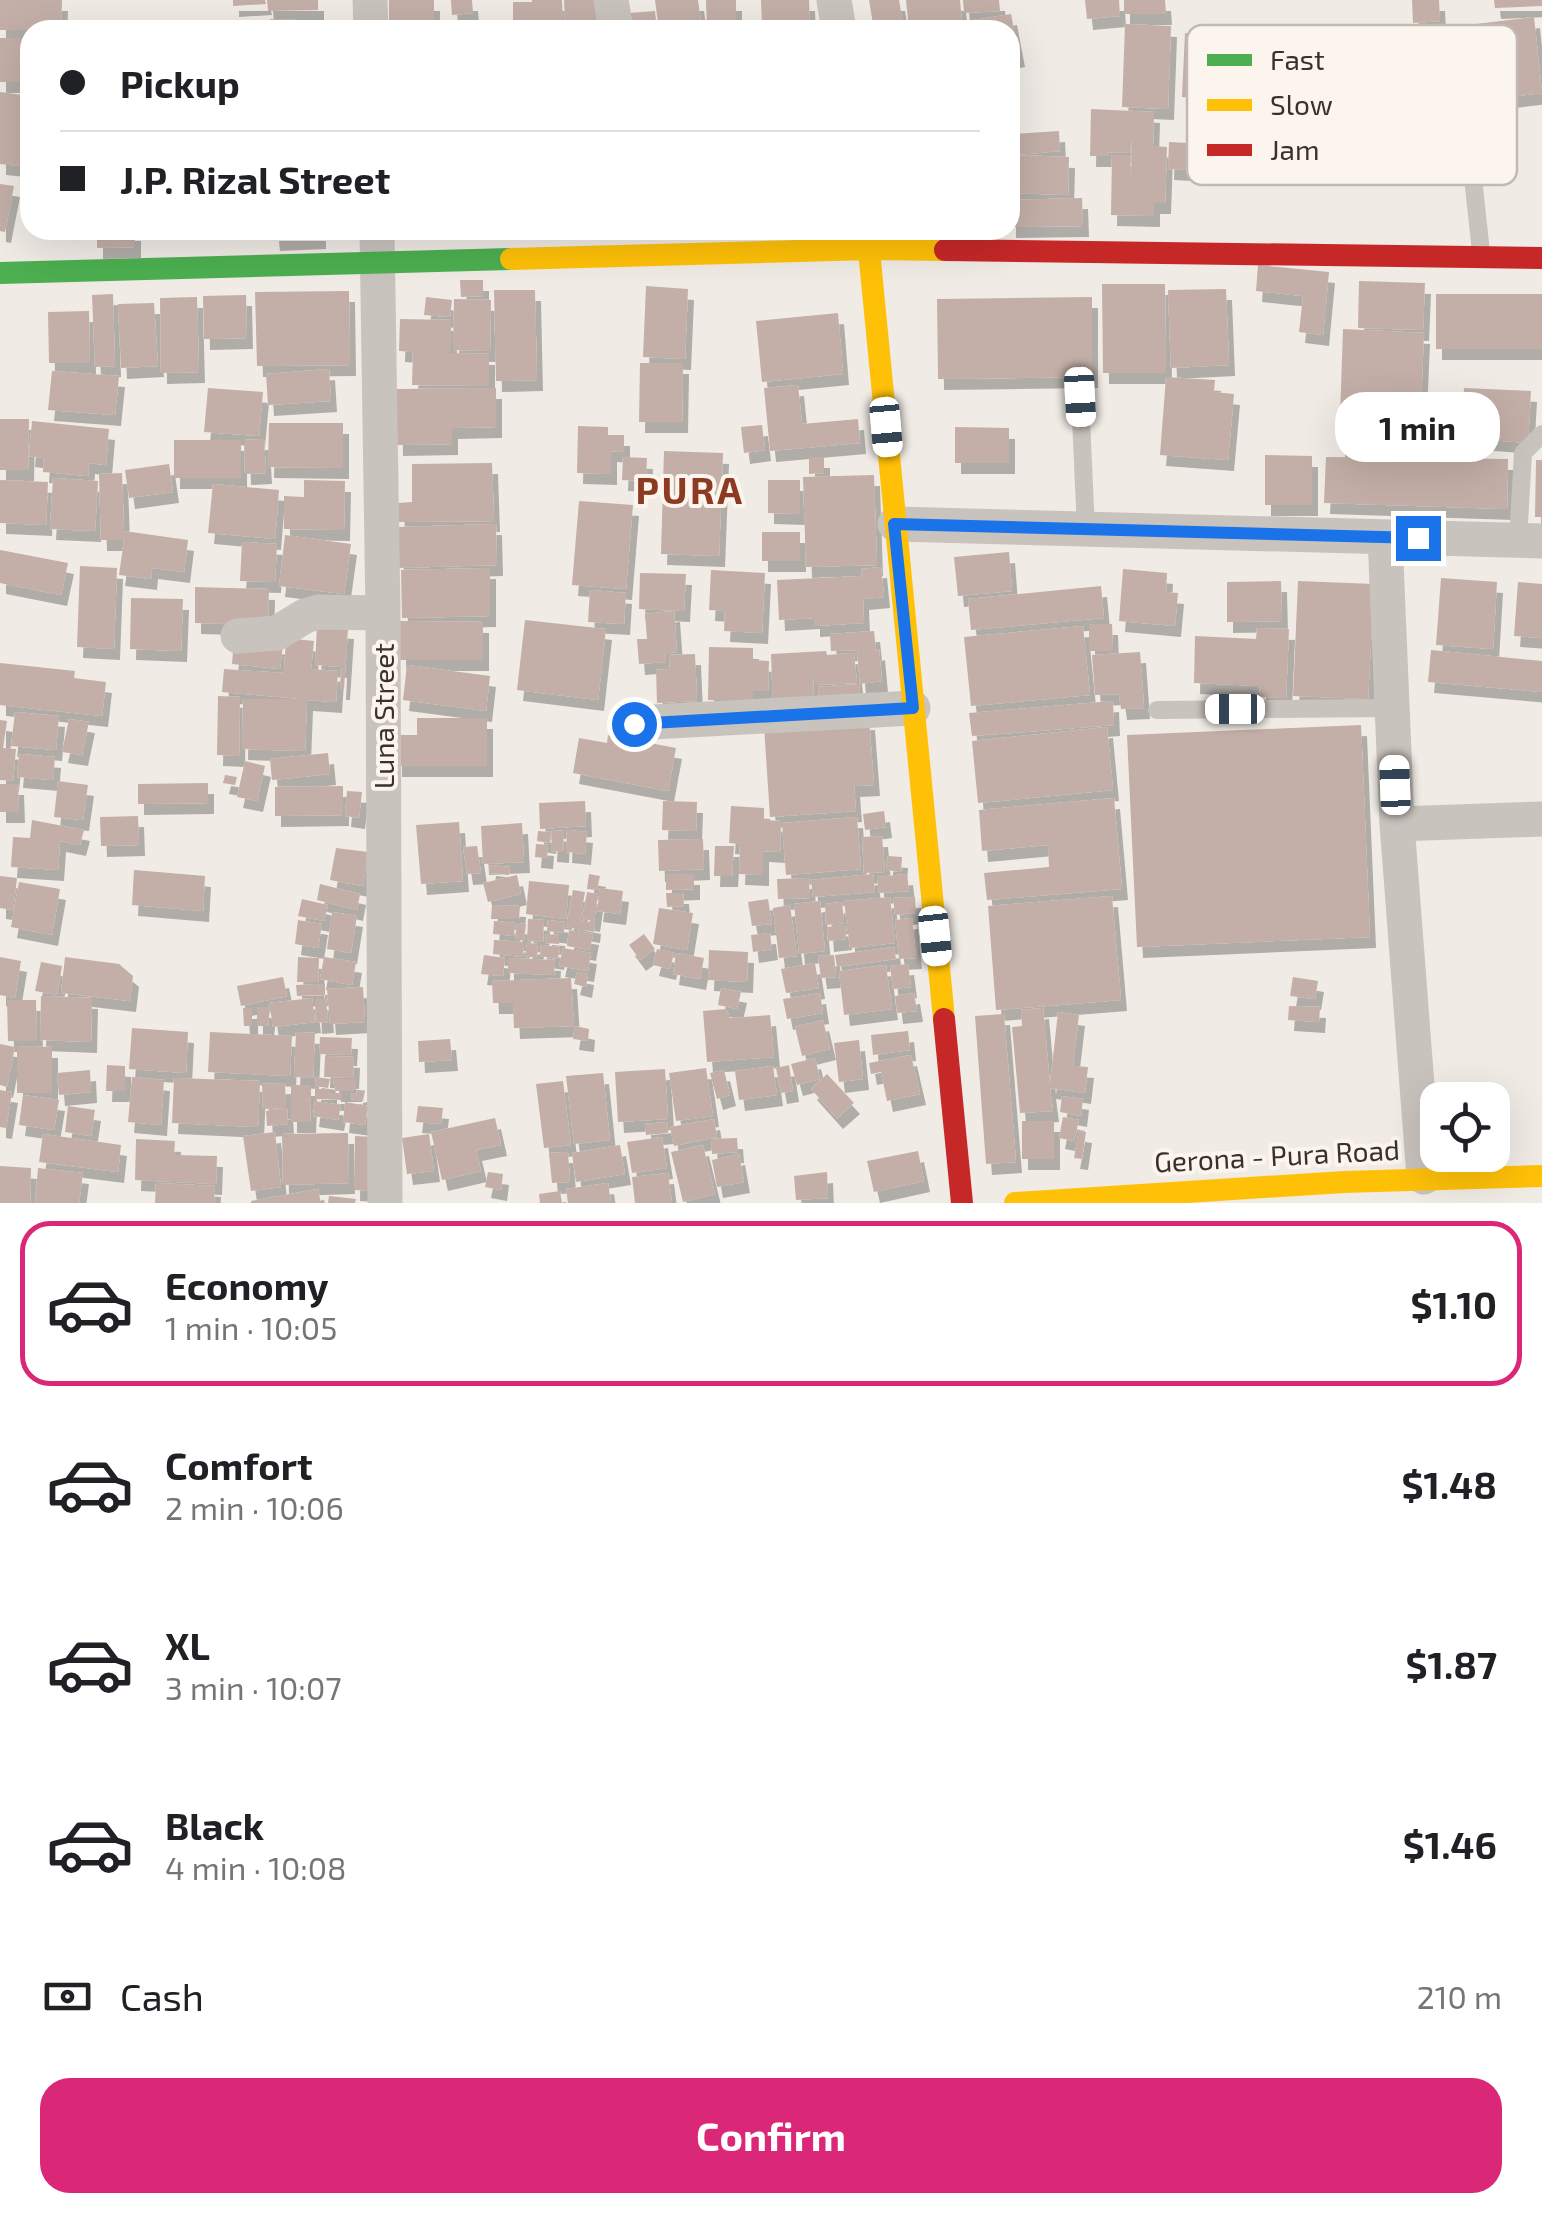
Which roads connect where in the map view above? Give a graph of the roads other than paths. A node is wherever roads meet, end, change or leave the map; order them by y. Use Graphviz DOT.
graph roads {
  1 [pos="1474,185"];
  2 [pos="868,240"];
  3 [pos="716,242"];
  4 [pos="378,247"];
  5 [pos="1482,258"];
  6 [pos="1542,258"];
  7 [pos="0,273"];
  8 [pos="1080,397"];
  9 [pos="1542,434"];
  10 [pos="894,524"];
  11 [pos="1086,530"];
  12 [pos="1386,537"];
  13 [pos="1530,541"];
  14 [pos="384,613"];
  15 [pos="238,636"];
  16 [pos="913,708"];
  17 [pos="1392,708"];
  18 [pos="1157,710"];
  19 [pos="634,724"];
  20 [pos="1542,819"];
  21 [pos="1397,824"];
  22 [pos="1542,1176"];
  23 [pos="1424,1177"];
  24 [pos="385,1203"];
  25 [pos="962,1203"];
  26 [pos="1015,1203"];
  1 -- 5 [label="lane"];
  2 -- 3 [label="street"];
  2 -- 5 [label="street"];
  2 -- 10 [label="street"];
  3 -- 4 [label="street"];
  4 -- 7 [label="street"];
  4 -- 14 [label="street, Luna Street"];
  5 -- 6 [label="street"];
  8 -- 11 [label="lane"];
  9 -- 13 [label="lane"];
  10 -- 11 [label="street"];
  10 -- 16 [label="street"];
  11 -- 12 [label="street"];
  12 -- 13 [label="street"];
  12 -- 17 [label="street"];
  14 -- 15 [label="street"];
  14 -- 24 [label="street, Luna Street"];
  16 -- 19 [label="street"];
  16 -- 25 [label="street"];
  17 -- 18 [label="lane"];
  17 -- 21 [label="street"];
  20 -- 21 [label="street"];
  21 -- 23 [label="street"];
  22 -- 23 [label="street, Gerona - Pura Road"];
  23 -- 26 [label="street, Gerona - Pura Road"];
}
